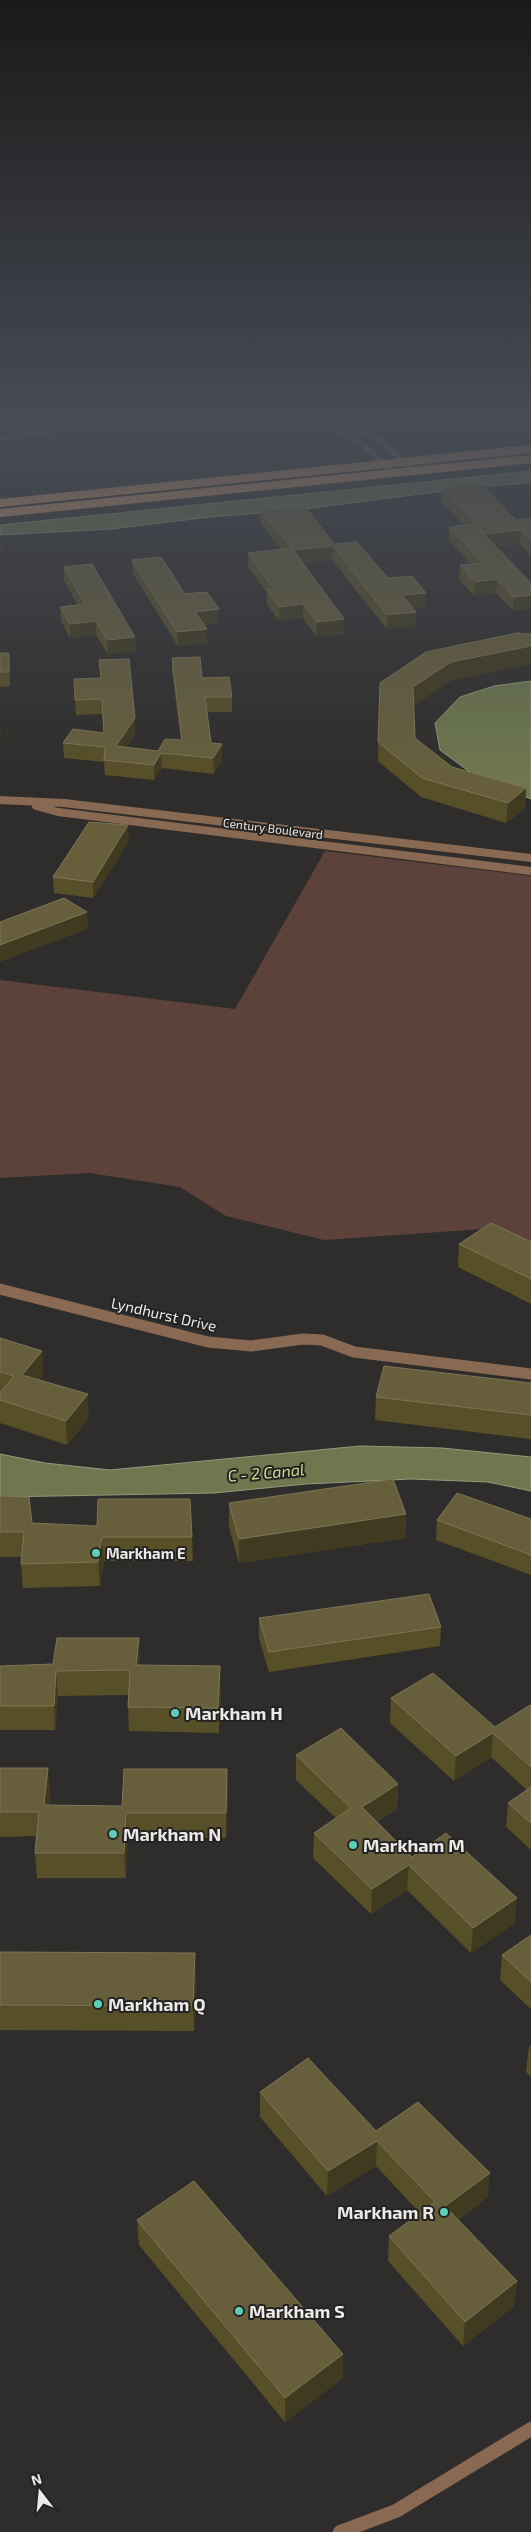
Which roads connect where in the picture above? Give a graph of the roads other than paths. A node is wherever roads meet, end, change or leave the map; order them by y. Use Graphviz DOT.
graph roads {
  1 [pos="0,800"];
  2 [pos="13,801"];
  3 [pos="531,858"];
  4 [pos="531,871"];
  5 [pos="0,1289"];
  6 [pos="531,1374"];
  7 [pos="531,2429"];
  8 [pos="340,2532"];
  1 -- 2 [label="street, Century Boulevard"];
  2 -- 3 [label="street, Century Boulevard"];
  2 -- 4 [label="street, Century Boulevard"];
  5 -- 6 [label="street, Lyndhurst Drive"];
  7 -- 8 [label="street"];
}
